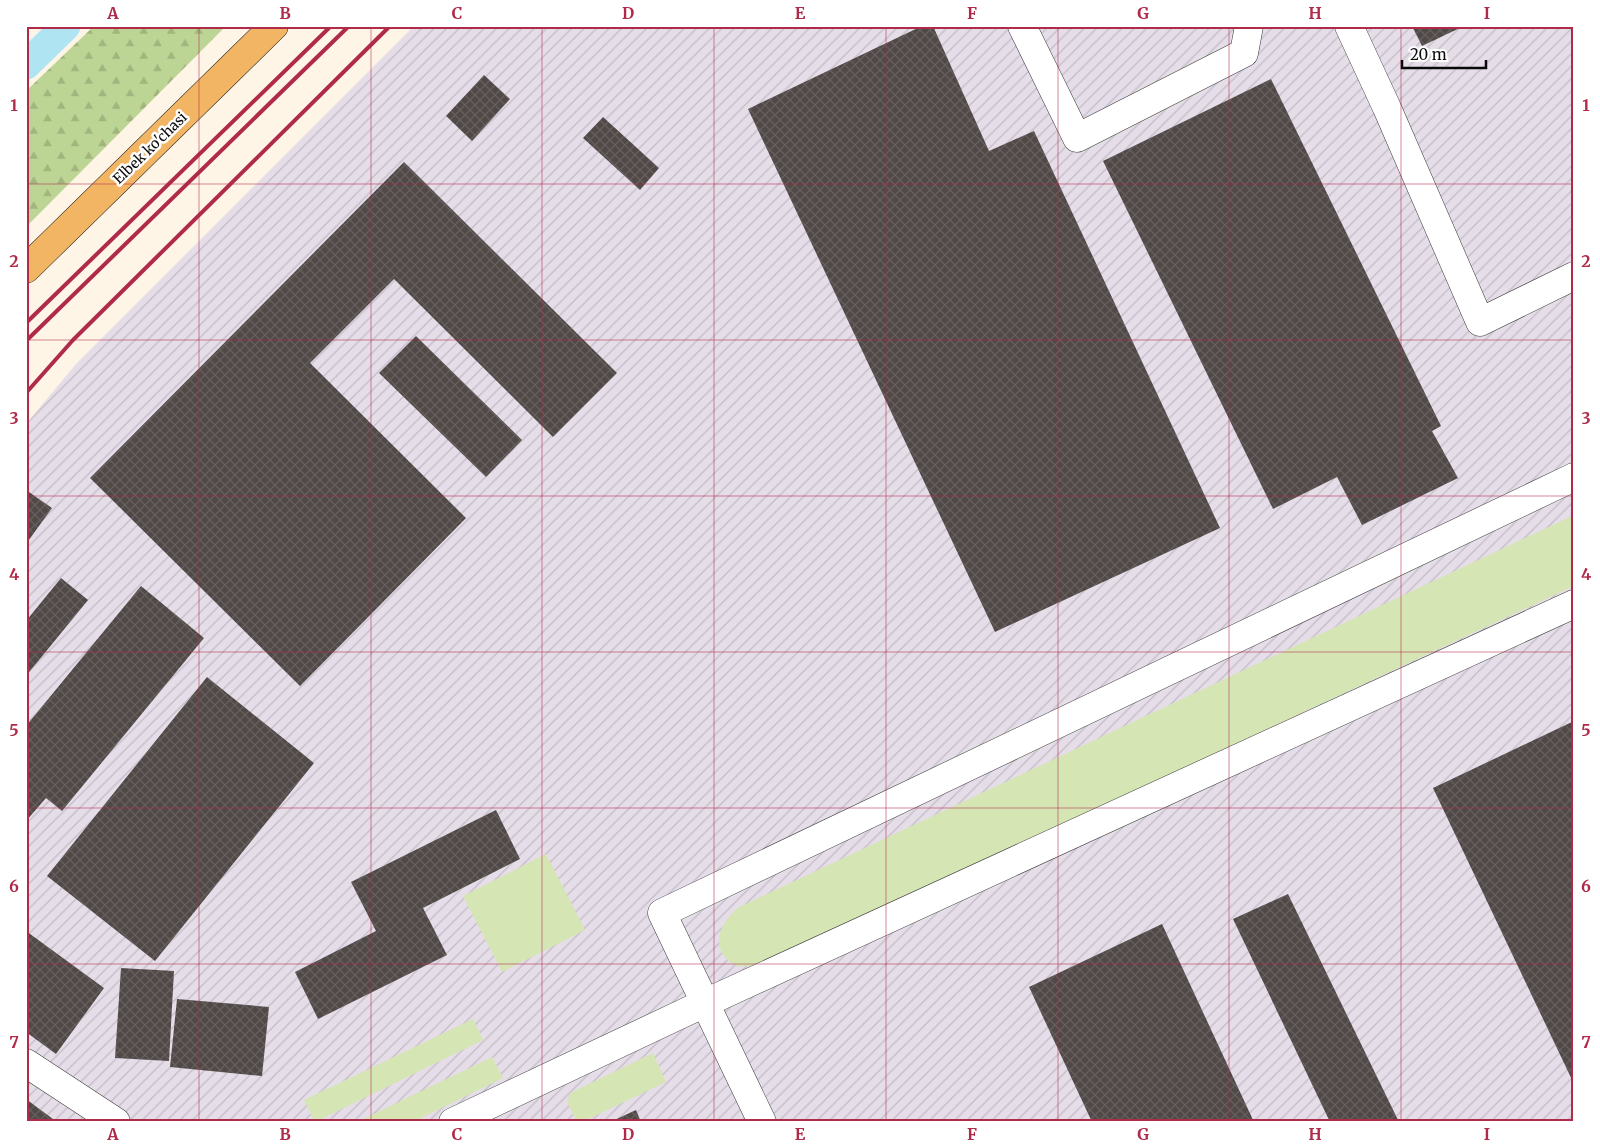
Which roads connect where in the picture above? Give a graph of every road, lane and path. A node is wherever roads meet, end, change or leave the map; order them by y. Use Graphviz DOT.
graph roads {
  1 [pos="274,26"];
  2 [pos="1022,26"];
  3 [pos="1249,26"];
  4 [pos="1349,26"];
  5 [pos="26,269"];
  6 [pos="1574,276"];
  7 [pos="1574,477"];
  8 [pos="1574,604"];
  9 [pos="705,1003"];
  10 [pos="26,1064"];
  11 [pos="116,1122"];
  12 [pos="453,1122"];
  13 [pos="762,1122"];
  1 -- 5 [label="main road, Elbek ko'chasi"];
  2 -- 3 [label="lane"];
  4 -- 6 [label="lane"];
  7 -- 9 [label="lane"];
  8 -- 9 [label="lane"];
  9 -- 12 [label="lane"];
  9 -- 13 [label="lane"];
  10 -- 11 [label="lane"];
}
